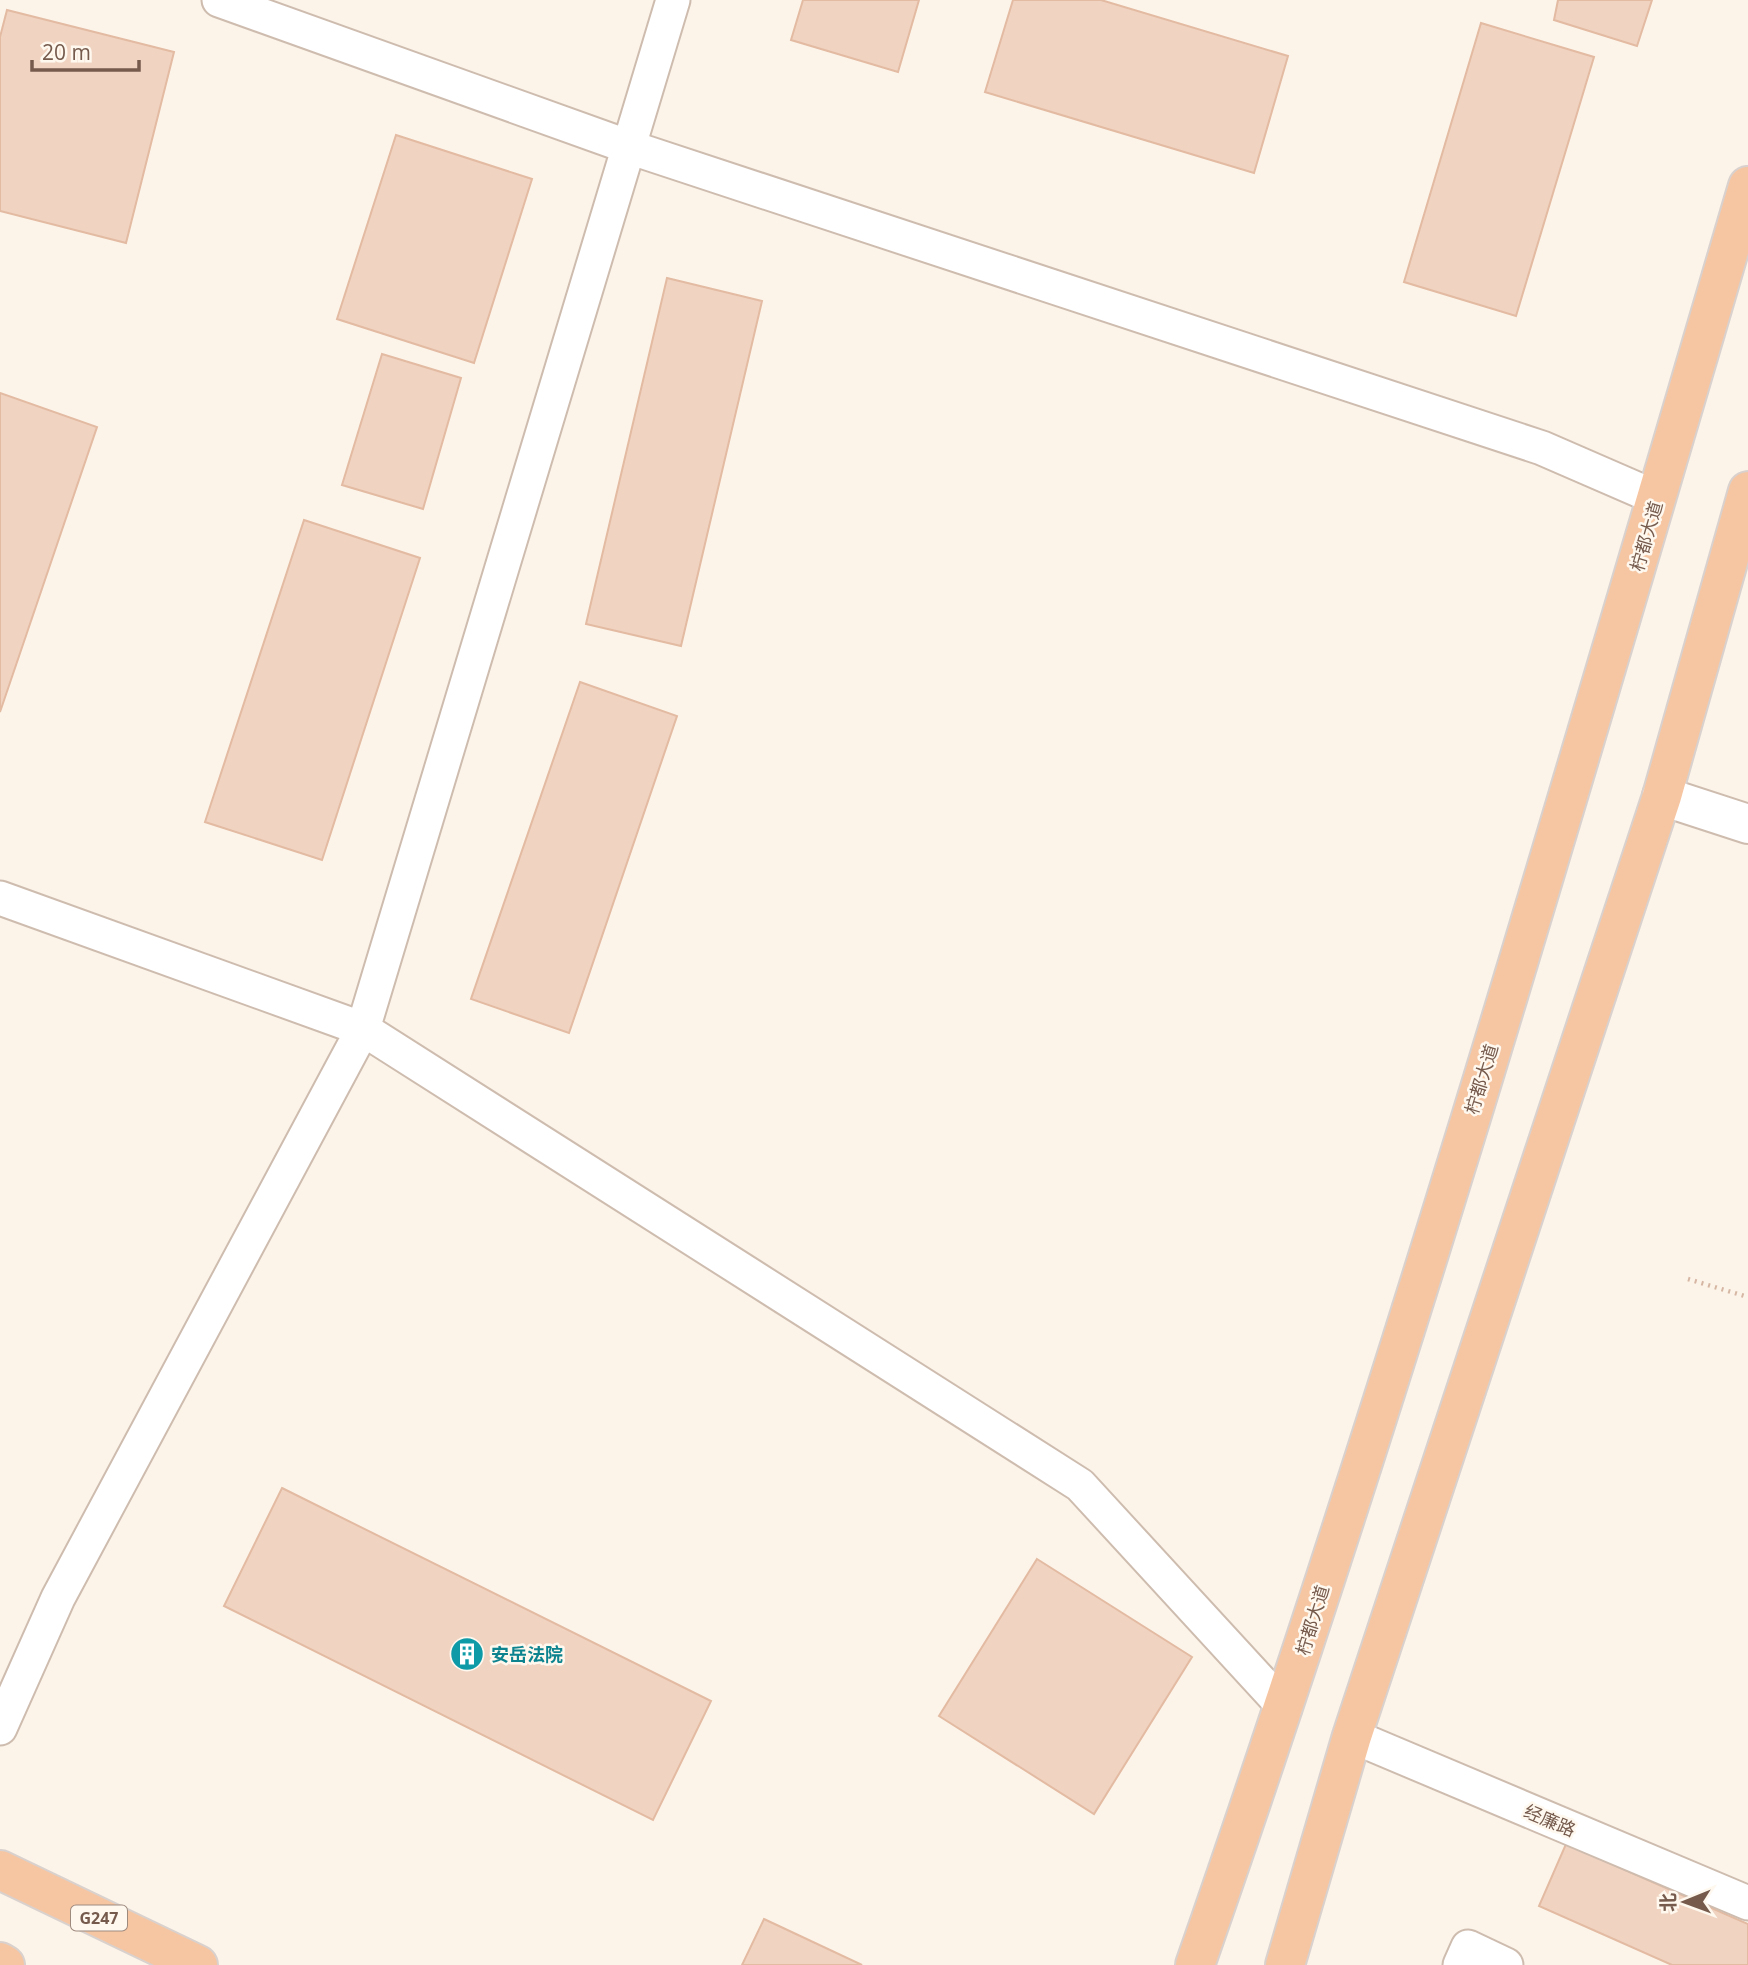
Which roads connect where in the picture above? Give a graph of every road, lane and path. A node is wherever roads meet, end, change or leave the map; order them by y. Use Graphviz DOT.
graph roads {
  1 [pos="219,0"];
  2 [pos="673,0"];
  3 [pos="629,148"];
  4 [pos="1748,186"];
  5 [pos="1657,498"];
  6 [pos="1745,513"];
  7 [pos="1662,796"];
  8 [pos="1748,824"];
  9 [pos="0,898"];
  10 [pos="363,1029"];
  11 [pos="1688,1279"];
  12 [pos="1748,1297"];
  13 [pos="1285,1708"];
  14 [pos="0,1728"];
  15 [pos="1352,1736"];
  16 [pos="0,1870"];
  17 [pos="1748,1903"];
  18 [pos="0,1962"];
  19 [pos="5,1965"];
  20 [pos="198,1965"];
  21 [pos="1195,1965"];
  22 [pos="1285,1965"];
  23 [pos="1460,1965"];
  24 [pos="1506,1965"];
  1 -- 3 [label="street"];
  2 -- 3 [label="street"];
  3 -- 5 [label="street"];
  3 -- 10 [label="street"];
  4 -- 5 [label="highway, 柠都大道"];
  5 -- 13 [label="highway, 柠都大道"];
  6 -- 7 [label="highway"];
  7 -- 8 [label="street"];
  7 -- 15 [label="highway"];
  9 -- 10 [label="street"];
  10 -- 13 [label="street"];
  10 -- 14 [label="street"];
  11 -- 12 [label="path"];
  13 -- 21 [label="highway, 柠都大道"];
  15 -- 17 [label="street, 经廉路"];
  15 -- 22 [label="highway"];
  16 -- 20 [label="highway, G247"];
  18 -- 19 [label="highway"];
  23 -- 24 [label="street"];
}
